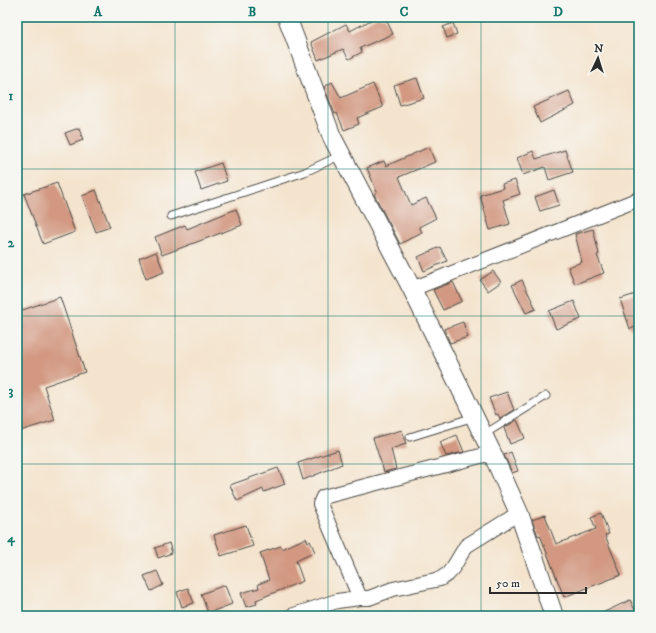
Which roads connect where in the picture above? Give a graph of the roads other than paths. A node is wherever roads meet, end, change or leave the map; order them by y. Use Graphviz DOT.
graph roads {
  1 [pos="287,17"];
  2 [pos="341,155"];
  3 [pos="639,199"];
  4 [pos="171,216"];
  5 [pos="412,289"];
  6 [pos="546,396"];
  7 [pos="474,417"];
  8 [pos="483,435"];
  9 [pos="410,437"];
  10 [pos="492,453"];
  11 [pos="519,513"];
  12 [pos="360,598"];
  13 [pos="552,615"];
  14 [pos="291,616"];
  1 -- 2 [label="street"];
  2 -- 4 [label="lane"];
  2 -- 5 [label="street"];
  3 -- 5 [label="street"];
  5 -- 7 [label="street"];
  6 -- 8 [label="lane"];
  7 -- 8 [label="street"];
  7 -- 9 [label="lane"];
  8 -- 10 [label="street"];
  10 -- 11 [label="street"];
  10 -- 12 [label="street"];
  11 -- 12 [label="street"];
  11 -- 13 [label="street"];
  12 -- 14 [label="street"];
}
